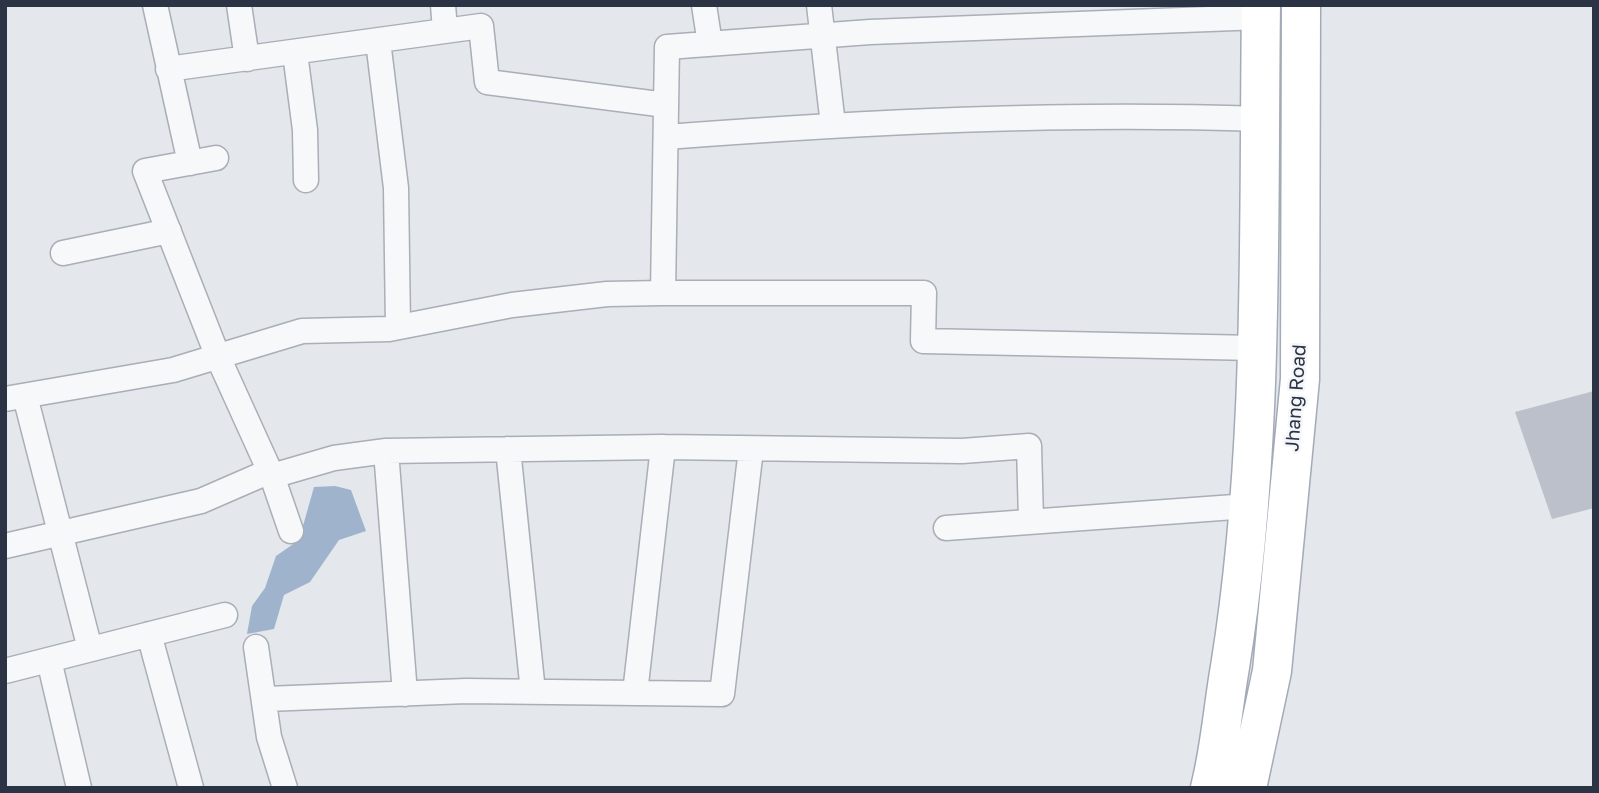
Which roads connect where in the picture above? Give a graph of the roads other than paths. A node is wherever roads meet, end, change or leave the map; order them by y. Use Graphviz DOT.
graph roads {
  1 [pos="155,5"];
  2 [pos="239,5"];
  3 [pos="443,5"];
  4 [pos="704,5"];
  5 [pos="819,5"];
  6 [pos="1301,5"];
  7 [pos="1261,11"];
  8 [pos="445,30"];
  9 [pos="823,35"];
  10 [pos="378,41"];
  11 [pos="710,44"];
  12 [pos="295,52"];
  13 [pos="247,59"];
  14 [pos="168,69"];
  15 [pos="666,105"];
  16 [pos="1260,119"];
  17 [pos="833,125"];
  18 [pos="666,137"];
  19 [pos="216,158"];
  20 [pos="190,163"];
  21 [pos="306,180"];
  22 [pos="169,231"];
  23 [pos="63,253"];
  24 [pos="663,293"];
  25 [pos="398,327"];
  26 [pos="1255,348"];
  27 [pos="218,356"];
  28 [pos="15,398"];
  29 [pos="663,447"];
  30 [pos="508,449"];
  31 [pos="751,449"];
  32 [pos="386,452"];
  33 [pos="271,474"];
  34 [pos="1248,506"];
  35 [pos="1031,520"];
  36 [pos="946,528"];
  37 [pos="291,531"];
  38 [pos="60,534"];
  39 [pos="5,546"];
  40 [pos="225,615"];
  41 [pos="149,634"];
  42 [pos="256,647"];
  43 [pos="90,649"];
  44 [pos="48,660"];
  45 [pos="5,671"];
  46 [pos="533,692"];
  47 [pos="635,693"];
  48 [pos="405,694"];
  49 [pos="265,699"];
  50 [pos="79,788"];
  51 [pos="191,788"];
  52 [pos="285,788"];
  53 [pos="1210,788"];
  54 [pos="1247,788"];
  1 -- 14 [label="street"];
  2 -- 13 [label="street"];
  3 -- 8 [label="street"];
  4 -- 11 [label="street"];
  5 -- 9 [label="street"];
  6 -- 54 [label="main road, Jhang Road"];
  7 -- 9 [label="street"];
  7 -- 16 [label="main road"];
  8 -- 10 [label="street"];
  8 -- 15 [label="street"];
  9 -- 11 [label="street"];
  9 -- 17 [label="street"];
  10 -- 12 [label="street"];
  10 -- 25 [label="street"];
  11 -- 15 [label="street"];
  12 -- 13 [label="street"];
  12 -- 21 [label="street"];
  13 -- 14 [label="street"];
  14 -- 20 [label="street"];
  15 -- 18 [label="street"];
  16 -- 17 [label="street"];
  16 -- 26 [label="main road"];
  17 -- 18 [label="street"];
  18 -- 24 [label="street"];
  19 -- 20 [label="street"];
  20 -- 22 [label="street"];
  22 -- 23 [label="street"];
  22 -- 27 [label="street"];
  24 -- 25 [label="street"];
  24 -- 26 [label="street"];
  25 -- 27 [label="street"];
  26 -- 34 [label="main road"];
  27 -- 28 [label="street"];
  27 -- 33 [label="street"];
  28 -- 38 [label="street"];
  29 -- 30 [label="street"];
  29 -- 31 [label="street"];
  29 -- 47 [label="street"];
  30 -- 32 [label="street"];
  30 -- 46 [label="street"];
  31 -- 35 [label="street"];
  31 -- 47 [label="street"];
  32 -- 33 [label="street"];
  32 -- 48 [label="street"];
  33 -- 37 [label="street"];
  33 -- 38 [label="street"];
  34 -- 35 [label="street"];
  34 -- 53 [label="main road"];
  35 -- 36 [label="street"];
  38 -- 39 [label="street"];
  38 -- 43 [label="street"];
  40 -- 41 [label="street"];
  41 -- 43 [label="street"];
  41 -- 51 [label="street"];
  42 -- 49 [label="street"];
  43 -- 44 [label="street"];
  44 -- 45 [label="street"];
  44 -- 50 [label="street"];
  46 -- 47 [label="street"];
  46 -- 48 [label="street"];
  48 -- 49 [label="street"];
  49 -- 52 [label="street"];
}
